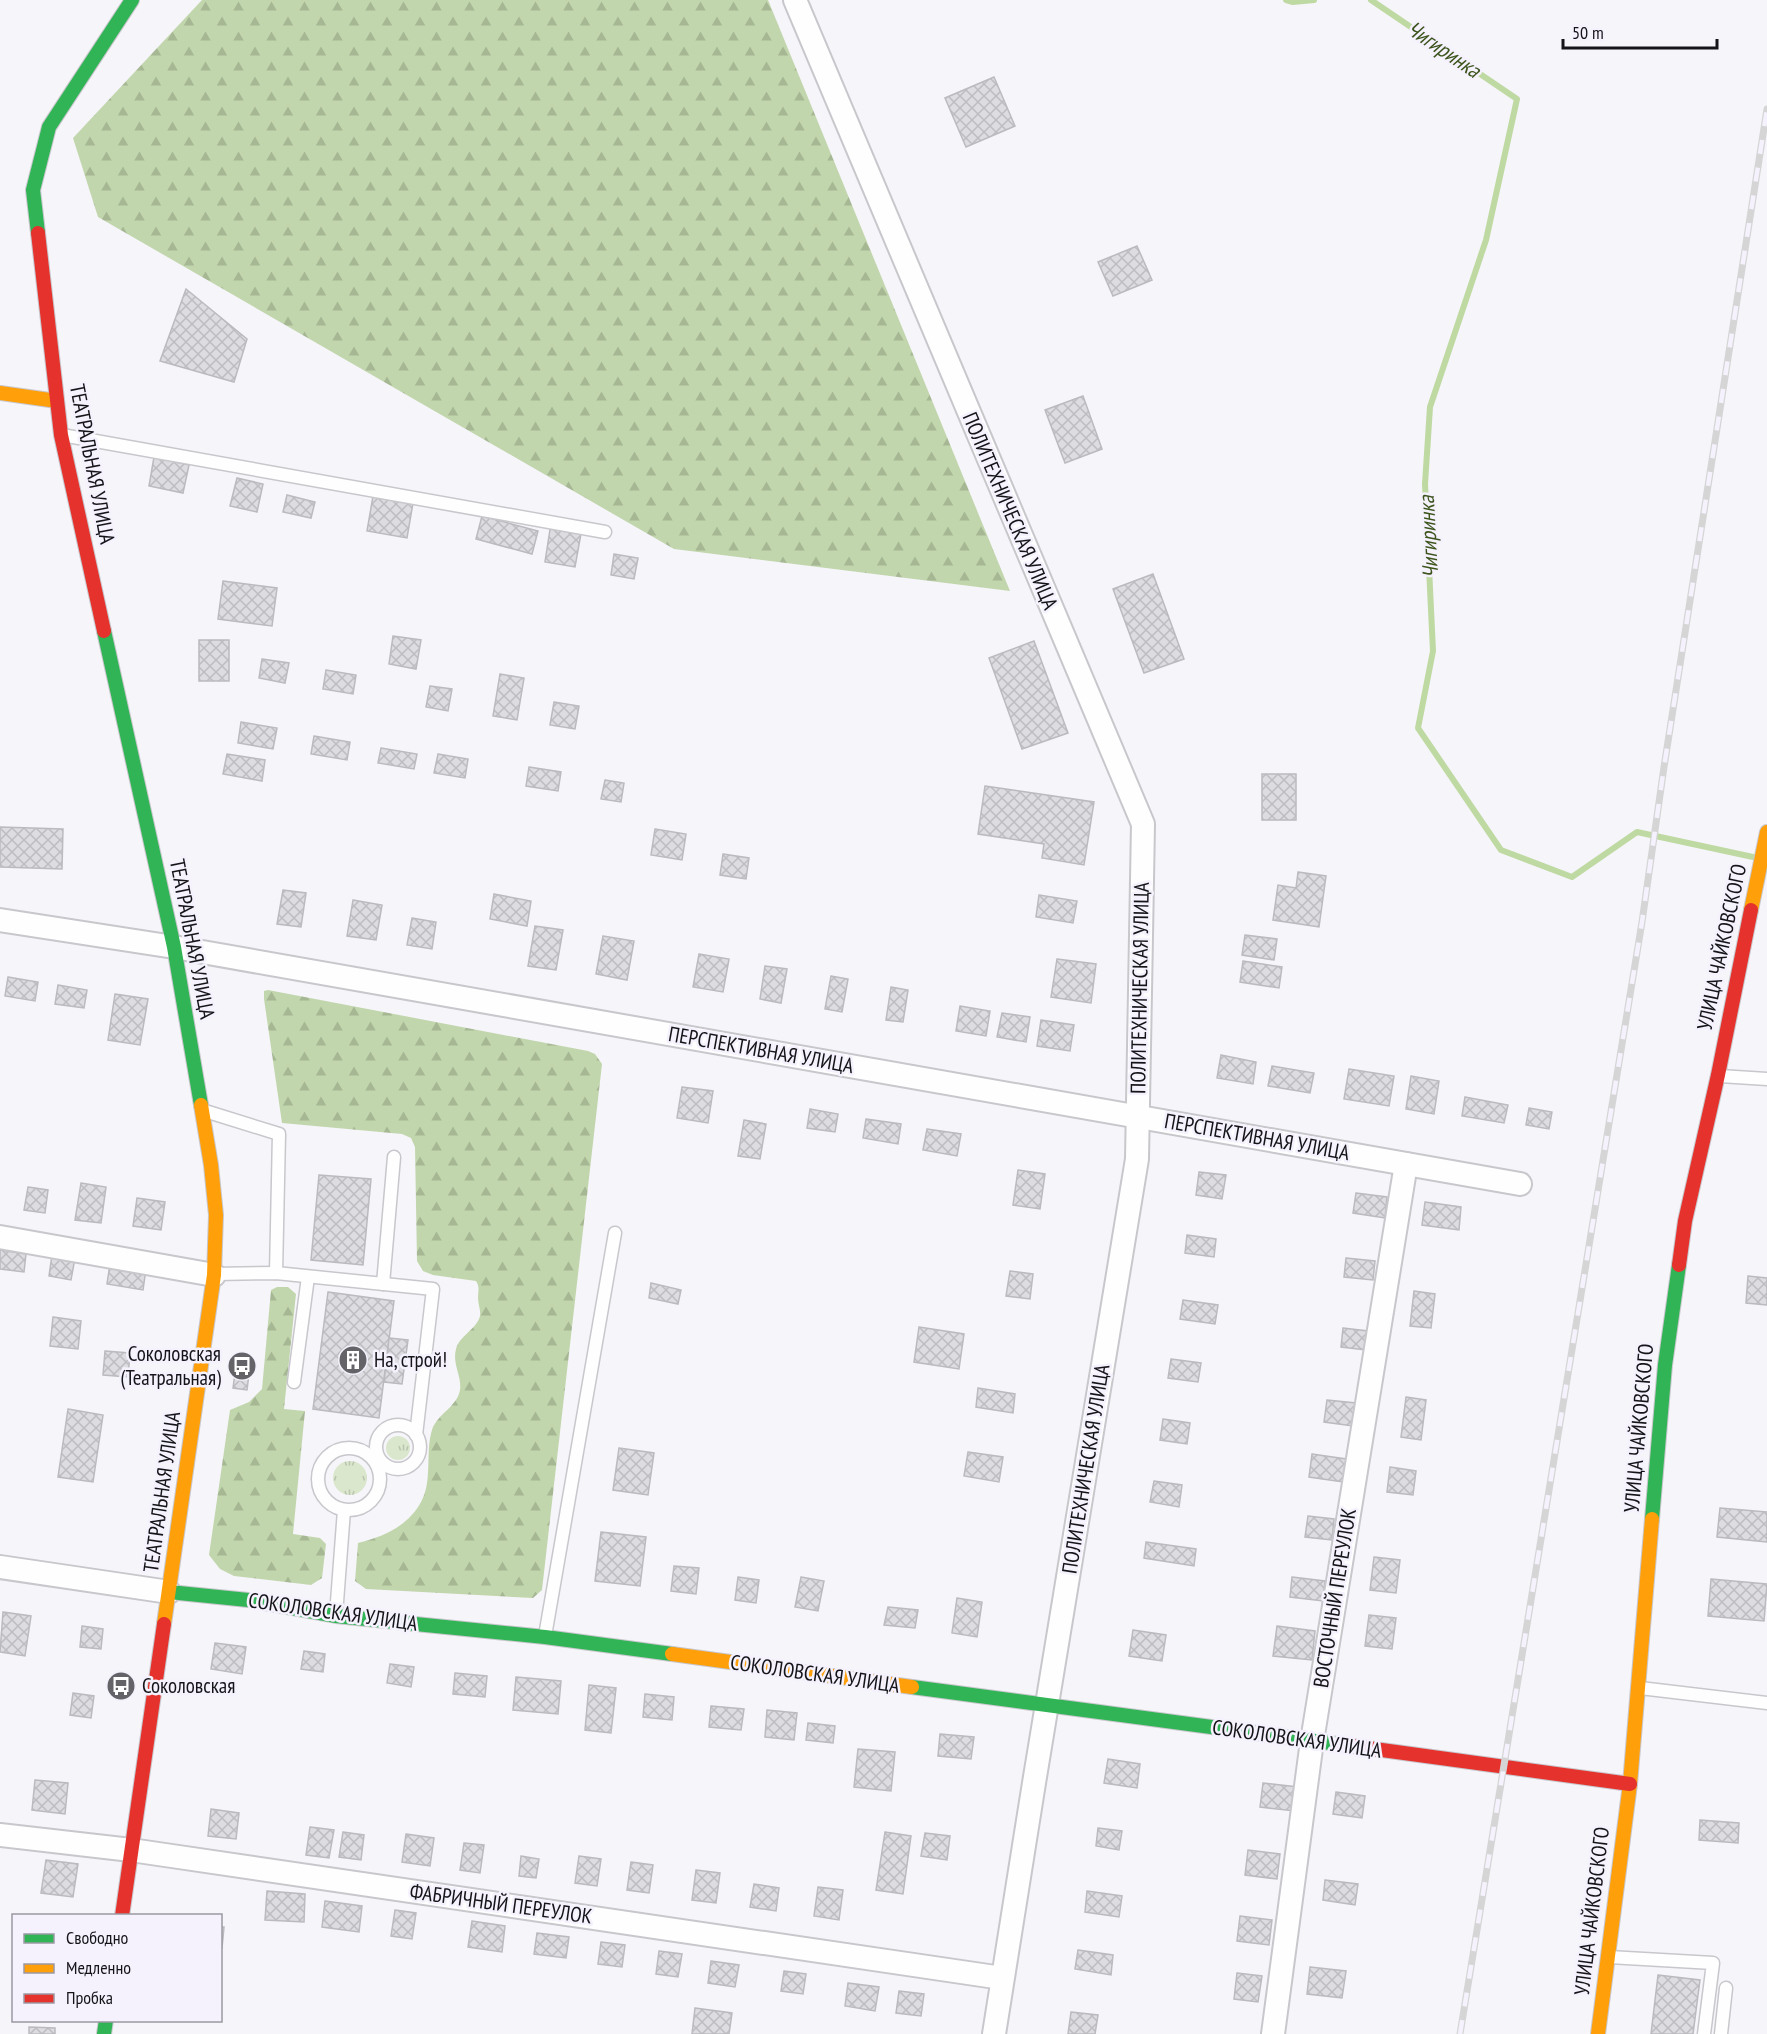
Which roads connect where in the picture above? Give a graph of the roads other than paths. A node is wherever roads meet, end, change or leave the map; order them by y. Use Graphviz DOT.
graph roads {
  1 [pos="795,0"];
  2 [pos="128,1"];
  3 [pos="0,393"];
  4 [pos="57,401"];
  5 [pos="61,435"];
  6 [pos="605,532"];
  7 [pos="1767,832"];
  8 [pos="0,920"];
  9 [pos="174,947"];
  10 [pos="1718,1075"];
  11 [pos="1767,1079"];
  12 [pos="201,1109"];
  13 [pos="1138,1116"];
  14 [pos="394,1157"];
  15 [pos="1406,1164"];
  16 [pos="1520,1184"];
  17 [pos="615,1233"];
  18 [pos="0,1237"];
  19 [pos="276,1273"];
  20 [pos="214,1275"];
  21 [pos="308,1276"];
  22 [pos="383,1284"];
  23 [pos="294,1382"];
  24 [pos="416,1434"];
  25 [pos="403,1468"];
  26 [pos="380,1483"];
  27 [pos="344,1510"];
  28 [pos="0,1567"];
  29 [pos="169,1592"];
  30 [pos="336,1616"];
  31 [pos="545,1637"];
  32 [pos="1639,1688"];
  33 [pos="1767,1703"];
  34 [pos="1047,1705"];
  35 [pos="1312,1741"];
  36 [pos="1630,1784"];
  37 [pos="0,1834"];
  38 [pos="131,1850"];
  39 [pos="122,1914"];
  40 [pos="1608,1957"];
  41 [pos="1002,1978"];
  42 [pos="1726,1988"];
  43 [pos="994,2034"];
  44 [pos="1273,2034"];
  45 [pos="1598,2034"];
  46 [pos="1704,2034"];
  47 [pos="1721,2034"];
  1 -- 13 [label="street, ПОЛИТЕХНИЧЕСКАЯ УЛИЦА"];
  2 -- 4 [label="street, ТЕАТРАЛЬНАЯ УЛИЦА"];
  3 -- 4 [label="street"];
  4 -- 5 [label="street, ТЕАТРАЛЬНАЯ УЛИЦА"];
  5 -- 6 [label="lane"];
  5 -- 9 [label="street, ТЕАТРАЛЬНАЯ УЛИЦА"];
  7 -- 10 [label="street, УЛИЦА ЧАЙКОВСКОГО"];
  8 -- 9 [label="street, ПЕРСПЕКТИВНАЯ УЛИЦА"];
  9 -- 12 [label="street, ТЕАТРАЛЬНАЯ УЛИЦА"];
  9 -- 13 [label="street, ПЕРСПЕКТИВНАЯ УЛИЦА"];
  10 -- 11 [label="lane"];
  10 -- 32 [label="street, УЛИЦА ЧАЙКОВСКОГО"];
  12 -- 19 [label="lane"];
  12 -- 20 [label="street, ТЕАТРАЛЬНАЯ УЛИЦА"];
  13 -- 15 [label="street, ПЕРСПЕКТИВНАЯ УЛИЦА"];
  13 -- 34 [label="street, ПОЛИТЕХНИЧЕСКАЯ УЛИЦА"];
  14 -- 22 [label="lane"];
  15 -- 16 [label="street, ПЕРСПЕКТИВНАЯ УЛИЦА"];
  15 -- 35 [label="street, ВОСТОЧНЫЙ ПЕРЕУЛОК"];
  17 -- 31 [label="lane"];
  18 -- 20 [label="street"];
  19 -- 20 [label="lane"];
  19 -- 21 [label="lane"];
  20 -- 29 [label="street, ТЕАТРАЛЬНАЯ УЛИЦА"];
  21 -- 22 [label="lane"];
  21 -- 23 [label="lane"];
  22 -- 24 [label="lane"];
  24 -- 25 [label="lane"];
  24 -- 25 [label="lane"];
  25 -- 26 [label="lane"];
  26 -- 27 [label="lane"];
  26 -- 27 [label="lane"];
  27 -- 30 [label="lane"];
  28 -- 29 [label="street, СОКОЛОВСКАЯ УЛИЦА"];
  29 -- 30 [label="street, СОКОЛОВСКАЯ УЛИЦА"];
  29 -- 38 [label="street, ТЕАТРАЛЬНАЯ УЛИЦА"];
  30 -- 31 [label="street, СОКОЛОВСКАЯ УЛИЦА"];
  31 -- 34 [label="street, СОКОЛОВСКАЯ УЛИЦА"];
  32 -- 33 [label="lane"];
  32 -- 36 [label="street, УЛИЦА ЧАЙКОВСКОГО"];
  34 -- 35 [label="street, СОКОЛОВСКАЯ УЛИЦА"];
  34 -- 41 [label="street, ПОЛИТЕХНИЧЕСКАЯ УЛИЦА"];
  35 -- 36 [label="street, СОКОЛОВСКАЯ УЛИЦА"];
  35 -- 44 [label="street, ВОСТОЧНЫЙ ПЕРЕУЛОК"];
  36 -- 40 [label="street, УЛИЦА ЧАЙКОВСКОГО"];
  37 -- 38 [label="street, ФАБРИЧНЫЙ ПЕРЕУЛОК"];
  38 -- 39 [label="street, ТЕАТРАЛЬНАЯ УЛИЦА"];
  38 -- 41 [label="street, ФАБРИЧНЫЙ ПЕРЕУЛОК"];
  40 -- 45 [label="street, УЛИЦА ЧАЙКОВСКОГО"];
  40 -- 46 [label="lane"];
  41 -- 43 [label="street, ПОЛИТЕХНИЧЕСКАЯ УЛИЦА"];
  42 -- 47 [label="lane"];
}
